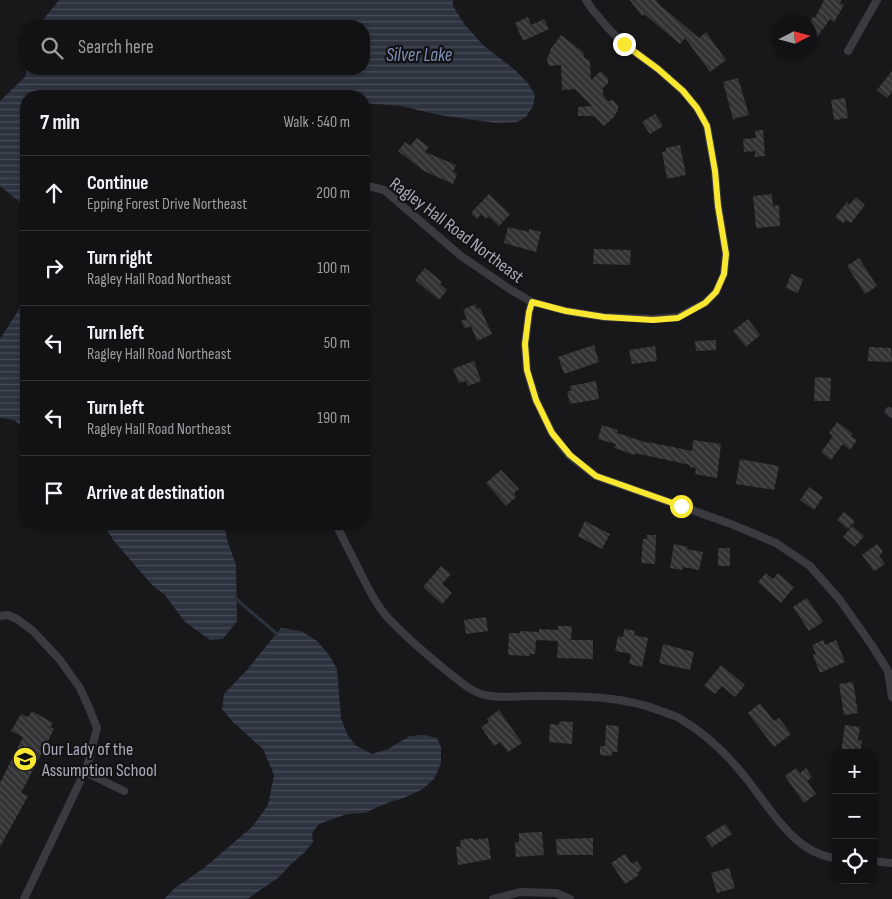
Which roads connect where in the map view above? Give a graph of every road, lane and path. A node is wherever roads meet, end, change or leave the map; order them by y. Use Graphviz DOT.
graph roads {
  1 [pos="586,0"];
  2 [pos="877,0"];
  3 [pos="848,50"];
  4 [pos="370,186"];
  5 [pos="532,302"];
  6 [pos="339,530"];
  7 [pos="0,616"];
  8 [pos="890,671"];
  9 [pos="892,698"];
  10 [pos="85,772"];
  11 [pos="124,791"];
  12 [pos="832,858"];
  13 [pos="877,862"];
  14 [pos="892,863"];
  15 [pos="24,899"];
  16 [pos="493,899"];
  17 [pos="570,899"];
  1 -- 5 [label="street, Ragley Hall Road Northeast"];
  2 -- 3 [label="street"];
  4 -- 5 [label="street, Ragley Hall Road Northeast"];
  5 -- 8 [label="street"];
  6 -- 12 [label="street"];
  7 -- 10 [label="street"];
  8 -- 9 [label="street"];
  10 -- 11 [label="street"];
  10 -- 15 [label="street"];
  13 -- 14 [label="street"];
  16 -- 17 [label="street"];
}
